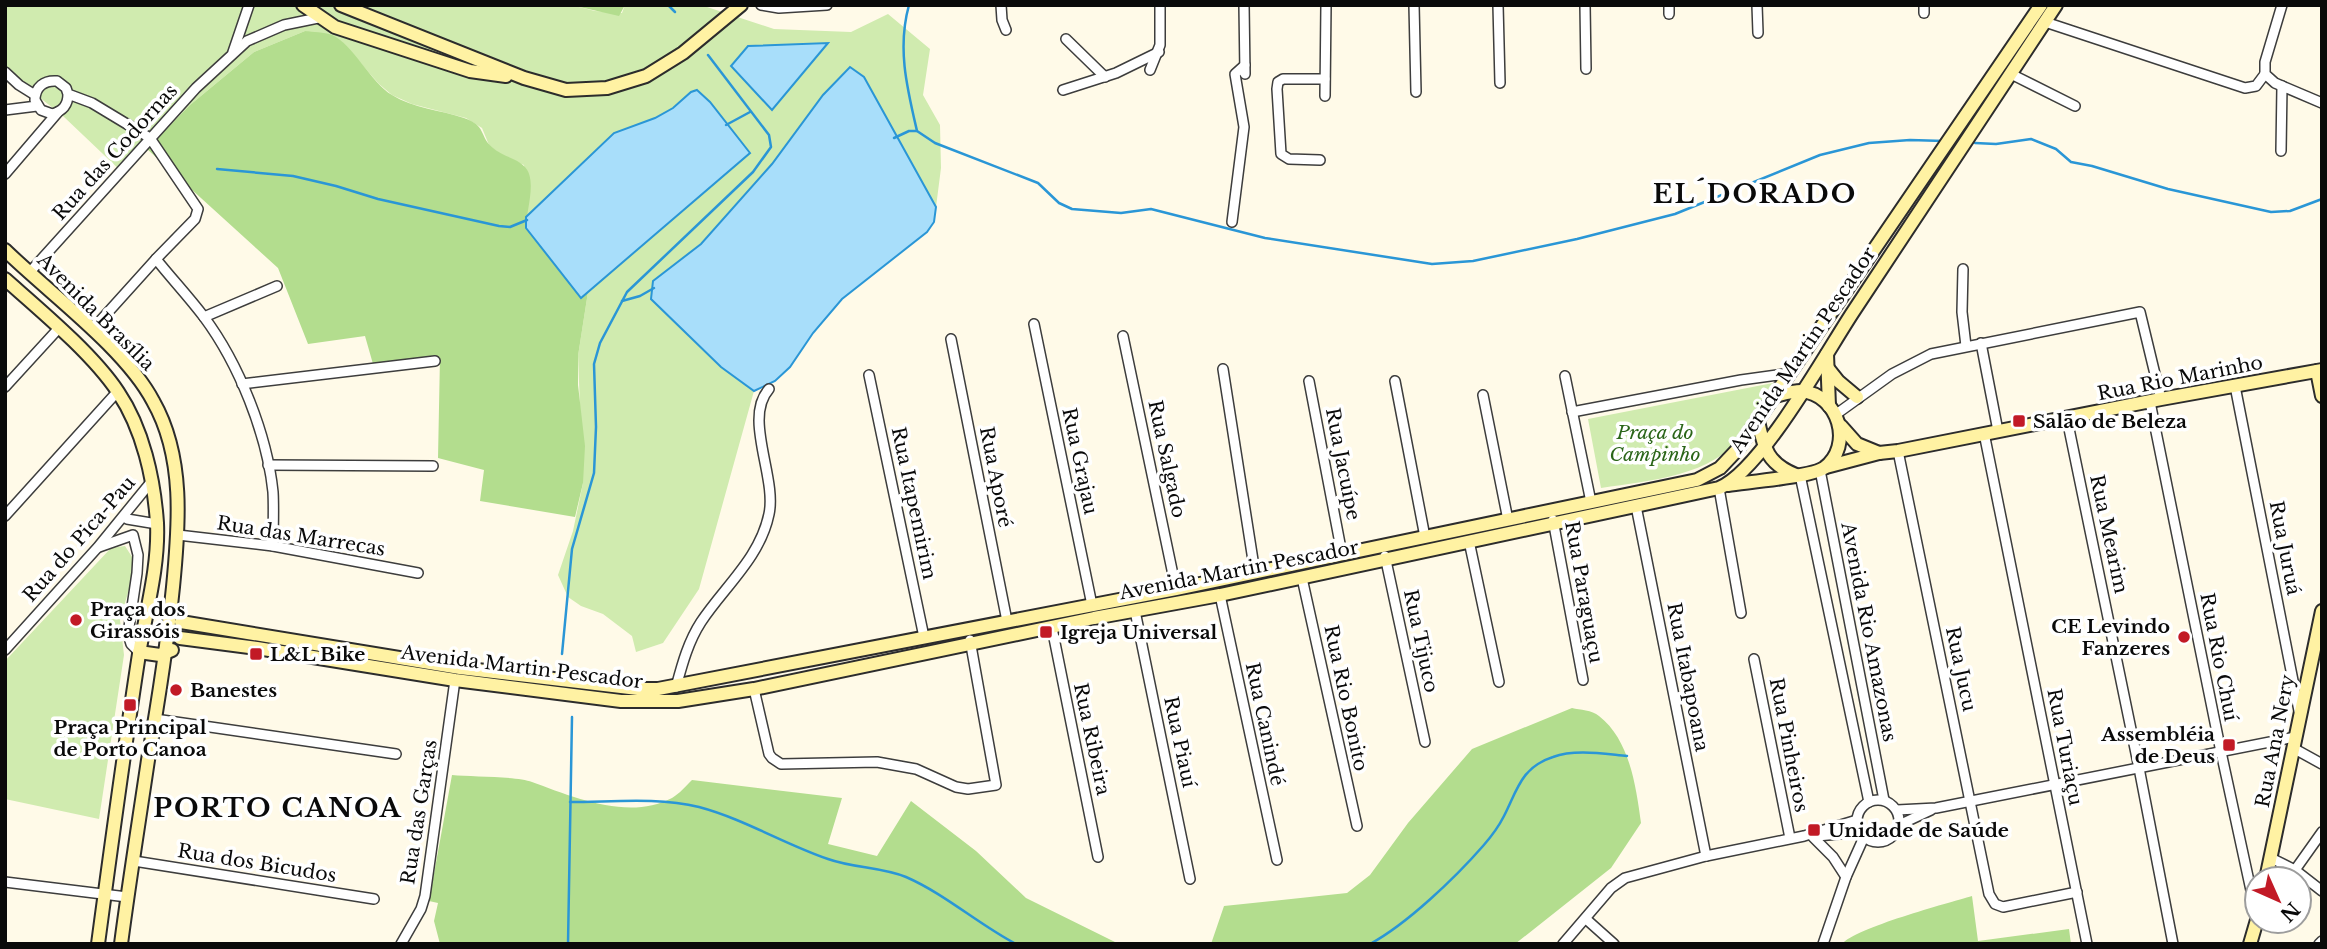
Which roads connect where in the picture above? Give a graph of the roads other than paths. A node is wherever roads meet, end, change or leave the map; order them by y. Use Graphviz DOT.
graph roads {
  1 [pos="249,5"];
  2 [pos="303,5"];
  3 [pos="341,5"];
  4 [pos="741,5"];
  5 [pos="761,5"];
  6 [pos="827,5"];
  7 [pos="1001,5"];
  8 [pos="1160,5"];
  9 [pos="1244,5"];
  10 [pos="1326,5"];
  11 [pos="1414,5"];
  12 [pos="1498,5"];
  13 [pos="1584,5"];
  14 [pos="1757,5"];
  15 [pos="2041,5"];
  16 [pos="2056,5"];
  17 [pos="2282,5"];
  18 [pos="318,18"];
  19 [pos="2045,22"];
  20 [pos="1006,30"];
  21 [pos="1758,33"];
  22 [pos="1066,39"];
  23 [pos="1159,52"];
  24 [pos="230,57"];
  25 [pos="1586,69"];
  26 [pos="1150,70"];
  27 [pos="5,72"];
  28 [pos="2011,74"];
  29 [pos="2265,74"];
  30 [pos="1105,77"];
  31 [pos="524,78"];
  32 [pos="1325,79"];
  33 [pos="1500,83"];
  34 [pos="2282,86"];
  35 [pos="1063,90"];
  36 [pos="1416,92"];
  37 [pos="35,94"];
  38 [pos="68,94"];
  39 [pos="1325,96"];
  40 [pos="2322,103"];
  41 [pos="37,106"];
  42 [pos="2075,106"];
  43 [pos="5,110"];
  44 [pos="58,112"];
  45 [pos="150,138"];
  46 [pos="2281,151"];
  47 [pos="1320,160"];
  48 [pos="5,174"];
  49 [pos="1232,222"];
  50 [pos="5,250"];
  51 [pos="156,259"];
  52 [pos="1963,270"];
  53 [pos="29,273"];
  54 [pos="5,279"];
  55 [pos="277,286"];
  56 [pos="17,290"];
  57 [pos="204,317"];
  58 [pos="1034,324"];
  59 [pos="59,328"];
  60 [pos="92,330"];
  61 [pos="1123,335"];
  62 [pos="951,339"];
  63 [pos="1981,343"];
  64 [pos="1965,346"];
  65 [pos="1827,351"];
  66 [pos="435,361"];
  67 [pos="1826,366"];
  68 [pos="1223,369"];
  69 [pos="2319,371"];
  70 [pos="1791,373"];
  71 [pos="869,375"];
  72 [pos="1565,376"];
  73 [pos="1395,380"];
  74 [pos="1309,381"];
  75 [pos="242,384"];
  76 [pos="2235,386"];
  77 [pos="5,387"];
  78 [pos="769,389"];
  79 [pos="118,391"];
  80 [pos="1802,391"];
  81 [pos="1483,395"];
  82 [pos="1775,396"];
  83 [pos="2322,396"];
  84 [pos="1857,397"];
  85 [pos="2156,401"];
  86 [pos="1572,412"];
  87 [pos="1835,416"];
  88 [pos="2067,419"];
  89 [pos="1758,421"];
  90 [pos="1998,431"];
  91 [pos="1984,433"];
  92 [pos="1764,446"];
  93 [pos="1898,451"];
  94 [pos="1879,453"];
  95 [pos="268,465"];
  96 [pos="433,466"];
  97 [pos="1823,468"];
  98 [pos="1799,475"];
  99 [pos="151,482"];
  100 [pos="177,484"];
  101 [pos="1723,487"];
  102 [pos="1591,502"];
  103 [pos="1636,506"];
  104 [pos="1551,510"];
  105 [pos="5,516"];
  106 [pos="126,517"];
  107 [pos="1508,520"];
  108 [pos="157,524"];
  109 [pos="1554,524"];
  110 [pos="133,534"];
  111 [pos="178,535"];
  112 [pos="1425,537"];
  113 [pos="1469,541"];
  114 [pos="273,546"];
  115 [pos="1383,546"];
  116 [pos="98,547"];
  117 [pos="1342,554"];
  118 [pos="1386,560"];
  119 [pos="418,573"];
  120 [pos="1251,573"];
  121 [pos="1302,578"];
  122 [pos="1212,581"];
  123 [pos="1176,589"];
  124 [pos="1220,595"];
  125 [pos="1184,602"];
  126 [pos="1092,605"];
  127 [pos="171,606"];
  128 [pos="1135,611"];
  129 [pos="2322,611"];
  130 [pos="1741,613"];
  131 [pos="1007,621"];
  132 [pos="181,622"];
  133 [pos="1052,628"];
  134 [pos="968,630"];
  135 [pos="924,637"];
  136 [pos="180,638"];
  137 [pos="971,644"];
  138 [pos="5,650"];
  139 [pos="139,652"];
  140 [pos="166,654"];
  141 [pos="1754,659"];
  142 [pos="455,680"];
  143 [pos="1583,680"];
  144 [pos="1499,682"];
  145 [pos="676,687"];
  146 [pos="754,689"];
  147 [pos="2300,716"];
  148 [pos="155,719"];
  149 [pos="1425,742"];
  150 [pos="2294,742"];
  151 [pos="2221,752"];
  152 [pos="397,754"];
  153 [pos="2322,764"];
  154 [pos="2139,768"];
  155 [pos="2055,783"];
  156 [pos="1884,800"];
  157 [pos="1970,800"];
  158 [pos="1869,802"];
  159 [pos="1936,808"];
  160 [pos="1897,810"];
  161 [pos="1857,820"];
  162 [pos="1899,825"];
  163 [pos="1357,826"];
  164 [pos="2322,832"];
  165 [pos="1863,835"];
  166 [pos="1808,836"];
  167 [pos="1790,838"];
  168 [pos="1706,856"];
  169 [pos="1098,857"];
  170 [pos="2271,858"];
  171 [pos="1277,860"];
  172 [pos="134,861"];
  173 [pos="2245,865"];
  174 [pos="2269,865"];
  175 [pos="2285,865"];
  176 [pos="2299,865"];
  177 [pos="1846,877"];
  178 [pos="1190,879"];
  179 [pos="5,883"];
  180 [pos="2077,892"];
  181 [pos="104,894"];
  182 [pos="127,897"];
  183 [pos="374,899"];
  184 [pos="1586,919"];
  185 [pos="98,944"];
  186 [pos="121,944"];
  187 [pos="401,944"];
  188 [pos="1563,944"];
  189 [pos="1614,944"];
  190 [pos="1824,944"];
  191 [pos="2087,944"];
  192 [pos="2173,944"];
  1 -- 24 [label="street, Rua das Codornas"];
  2 -- 18 [label="street"];
  3 -- 31 [label="street"];
  4 -- 31 [label="street"];
  5 -- 6 [label="street"];
  7 -- 20 [label="street"];
  8 -- 23 [label="street"];
  9 -- 49 [label="street"];
  10 -- 32 [label="street"];
  11 -- 36 [label="street"];
  12 -- 33 [label="street"];
  13 -- 25 [label="street"];
  14 -- 21 [label="street"];
  15 -- 70 [label="street, Avenida Martin Pescador"];
  16 -- 19 [label="street, Avenida Martin Pescador"];
  17 -- 29 [label="street"];
  18 -- 24 [label="street, Rua das Codornas"];
  18 -- 31 [label="street"];
  19 -- 28 [label="street, Avenida Martin Pescador"];
  19 -- 29 [label="street"];
  22 -- 30 [label="street"];
  23 -- 26 [label="street"];
  23 -- 30 [label="street"];
  24 -- 45 [label="street, Rua das Codornas"];
  27 -- 37 [label="street"];
  28 -- 42 [label="street"];
  28 -- 65 [label="street, Avenida Martin Pescador"];
  29 -- 34 [label="street"];
  30 -- 35 [label="street"];
  32 -- 39 [label="street"];
  32 -- 47 [label="street"];
  34 -- 40 [label="street"];
  34 -- 46 [label="street"];
  37 -- 38 [label="street"];
  37 -- 41 [label="street"];
  38 -- 44 [label="street"];
  38 -- 45 [label="street"];
  41 -- 43 [label="street"];
  41 -- 44 [label="street"];
  44 -- 48 [label="street"];
  45 -- 51 [label="street"];
  45 -- 53 [label="street, Rua das Codornas"];
  50 -- 53 [label="street, Avenida Brasília"];
  51 -- 57 [label="street"];
  51 -- 60 [label="street"];
  52 -- 64 [label="street"];
  53 -- 56 [label="street"];
  53 -- 60 [label="street, Avenida Brasília"];
  54 -- 56 [label="street, Avenida Brasília"];
  55 -- 57 [label="street"];
  56 -- 59 [label="street, Avenida Brasília"];
  57 -- 75 [label="street"];
  58 -- 126 [label="street, Rua Grajau"];
  59 -- 77 [label="street"];
  59 -- 79 [label="street, Avenida Brasília"];
  60 -- 100 [label="street, Avenida Brasília"];
  61 -- 123 [label="street, Rua Salgado"];
  62 -- 131 [label="street, Rua Aporé"];
  63 -- 64 [label="street"];
  63 -- 85 [label="street, Rua Rio Chuí"];
  63 -- 90 [label="street"];
  64 -- 84 [label="street"];
  65 -- 67 [label="street"];
  65 -- 80 [label="street, Avenida Martin Pescador"];
  66 -- 75 [label="street"];
  67 -- 84 [label="street"];
  67 -- 87 [label="street"];
  68 -- 120 [label="street"];
  69 -- 76 [label="street, Rua Rio Marinho"];
  69 -- 83 [label="street"];
  70 -- 82 [label="street, Avenida Martin Pescador"];
  70 -- 86 [label="street"];
  71 -- 135 [label="street, Rua Itapemirim"];
  72 -- 86 [label="street"];
  73 -- 112 [label="street"];
  74 -- 117 [label="street, Rua Jacuípe"];
  75 -- 95 [label="street"];
  76 -- 85 [label="street, Rua Rio Marinho"];
  76 -- 147 [label="street, Rua Juruá"];
  78 -- 145 [label="street"];
  79 -- 99 [label="street, Avenida Brasília"];
  79 -- 105 [label="street"];
  80 -- 82 [label="street"];
  80 -- 87 [label="street"];
  80 -- 92 [label="street, Avenida Martin Pescador"];
  81 -- 107 [label="street"];
  82 -- 89 [label="street, Avenida Martin Pescador"];
  84 -- 87 [label="street"];
  85 -- 88 [label="street, Rua Rio Marinho"];
  85 -- 151 [label="street, Rua Rio Chuí"];
  86 -- 102 [label="street"];
  87 -- 94 [label="street"];
  87 -- 97 [label="street"];
  88 -- 90 [label="street, Rua Rio Marinho"];
  88 -- 154 [label="street, Rua Mearim"];
  89 -- 92 [label="street"];
  89 -- 102 [label="street, Avenida Martin Pescador"];
  90 -- 91 [label="street, Rua Rio Marinho"];
  91 -- 93 [label="street, Rua Rio Marinho"];
  91 -- 155 [label="street, Rua Turiaçu"];
  92 -- 98 [label="street"];
  92 -- 101 [label="street, Avenida Martin Pescador"];
  93 -- 94 [label="street, Rua Rio Marinho"];
  93 -- 157 [label="street, Rua Jucu"];
  94 -- 97 [label="street, Rua Rio Marinho"];
  95 -- 96 [label="street"];
  95 -- 114 [label="street"];
  97 -- 98 [label="street"];
  97 -- 156 [label="street, Avenida Rio Amazonas"];
  98 -- 101 [label="street"];
  98 -- 158 [label="street, Avenida Rio Amazonas"];
  99 -- 100 [label="street"];
  99 -- 106 [label="street, Rua do Pica-Pau"];
  99 -- 108 [label="street, Avenida Brasília"];
  100 -- 111 [label="street, Avenida Brasília"];
  101 -- 103 [label="street, Avenida Martin Pescador"];
  101 -- 130 [label="street"];
  102 -- 104 [label="street, Avenida Martin Pescador"];
  103 -- 109 [label="street, Avenida Martin Pescador"];
  103 -- 168 [label="street, Rua Itabapoana"];
  104 -- 107 [label="street, Avenida Martin Pescador"];
  104 -- 109 [label="street, Rua Paraguaçu"];
  106 -- 108 [label="street"];
  106 -- 110 [label="street"];
  106 -- 116 [label="street, Rua do Pica-Pau"];
  107 -- 112 [label="street, Avenida Martin Pescador"];
  108 -- 139 [label="street, Avenida Brasília"];
  109 -- 113 [label="street, Avenida Martin Pescador"];
  109 -- 143 [label="street, Rua Paraguaçu"];
  110 -- 116 [label="street"];
  110 -- 139 [label="street"];
  111 -- 114 [label="street, Rua das Marrecas"];
  111 -- 127 [label="street, Avenida Brasília"];
  112 -- 115 [label="street, Avenida Martin Pescador"];
  113 -- 118 [label="street, Avenida Martin Pescador"];
  113 -- 144 [label="street"];
  114 -- 119 [label="street, Rua das Marrecas"];
  115 -- 117 [label="street, Avenida Martin Pescador"];
  115 -- 118 [label="street, Rua Tijuco"];
  116 -- 138 [label="street, Rua do Pica-Pau"];
  117 -- 120 [label="street, Avenida Martin Pescador"];
  118 -- 121 [label="street, Avenida Martin Pescador"];
  118 -- 149 [label="street, Rua Tijuco"];
  120 -- 122 [label="street, Avenida Martin Pescador"];
  120 -- 124 [label="street"];
  121 -- 124 [label="street, Avenida Martin Pescador"];
  121 -- 163 [label="street, Rua Rio Bonito"];
  122 -- 123 [label="street, Avenida Martin Pescador"];
  122 -- 125 [label="street"];
  123 -- 126 [label="street, Avenida Martin Pescador"];
  124 -- 125 [label="street, Avenida Martin Pescador"];
  124 -- 171 [label="street, Rua Canindé"];
  125 -- 128 [label="street, Avenida Martin Pescador"];
  126 -- 131 [label="street, Avenida Martin Pescador"];
  127 -- 132 [label="street"];
  127 -- 140 [label="street, Avenida Brasília"];
  128 -- 133 [label="street, Avenida Martin Pescador"];
  128 -- 178 [label="street, Rua Piauí"];
  129 -- 147 [label="street, Rua Ana Nery"];
  131 -- 134 [label="street, Avenida Martin Pescador"];
  132 -- 136 [label="street"];
  132 -- 145 [label="street, Avenida Martin Pescador"];
  133 -- 137 [label="street, Avenida Martin Pescador"];
  133 -- 169 [label="street, Rua Ribeira"];
  134 -- 135 [label="street, Avenida Martin Pescador"];
  134 -- 137 [label="street"];
  135 -- 145 [label="street, Avenida Martin Pescador"];
  136 -- 140 [label="street"];
  136 -- 142 [label="street, Avenida Martin Pescador"];
  137 -- 146 [label="street, Avenida Martin Pescador"];
  137 -- 146 [label="street"];
  139 -- 140 [label="street"];
  139 -- 181 [label="street, Avenida Brasília"];
  140 -- 148 [label="street, Avenida Brasília"];
  141 -- 167 [label="street, Rua Pinheiros"];
  142 -- 146 [label="street, Avenida Martin Pescador"];
  142 -- 187 [label="street, Rua das Garças"];
  147 -- 150 [label="street, Rua Ana Nery"];
  148 -- 152 [label="street"];
  148 -- 172 [label="street, Avenida Brasília"];
  150 -- 151 [label="street"];
  150 -- 153 [label="street"];
  150 -- 170 [label="street, Rua Ana Nery"];
  151 -- 154 [label="street"];
  151 -- 173 [label="street, Rua Rio Chuí"];
  154 -- 155 [label="street"];
  154 -- 192 [label="street, Rua Mearim"];
  155 -- 157 [label="street"];
  155 -- 180 [label="street, Rua Turiaçu"];
  156 -- 158 [label="street"];
  156 -- 160 [label="street"];
  157 -- 159 [label="street"];
  157 -- 180 [label="street, Rua Jucu"];
  158 -- 161 [label="street"];
  159 -- 160 [label="street"];
  159 -- 162 [label="street"];
  160 -- 162 [label="street"];
  161 -- 165 [label="street"];
  161 -- 166 [label="street"];
  162 -- 165 [label="street"];
  164 -- 176 [label="street"];
  165 -- 166 [label="street"];
  165 -- 177 [label="street"];
  166 -- 167 [label="street"];
  166 -- 177 [label="street"];
  167 -- 168 [label="street"];
  168 -- 184 [label="street"];
  170 -- 174 [label="street, Rua Ana Nery"];
  170 -- 175 [label="street"];
  172 -- 182 [label="street, Avenida Brasília"];
  172 -- 183 [label="street, Rua dos Bicudos"];
  177 -- 190 [label="street"];
  179 -- 181 [label="street"];
  180 -- 191 [label="street, Rua Turiaçu"];
  181 -- 182 [label="street"];
  181 -- 185 [label="street, Avenida Brasília"];
  182 -- 186 [label="street, Avenida Brasília"];
  184 -- 188 [label="street"];
  184 -- 189 [label="street"];
}
